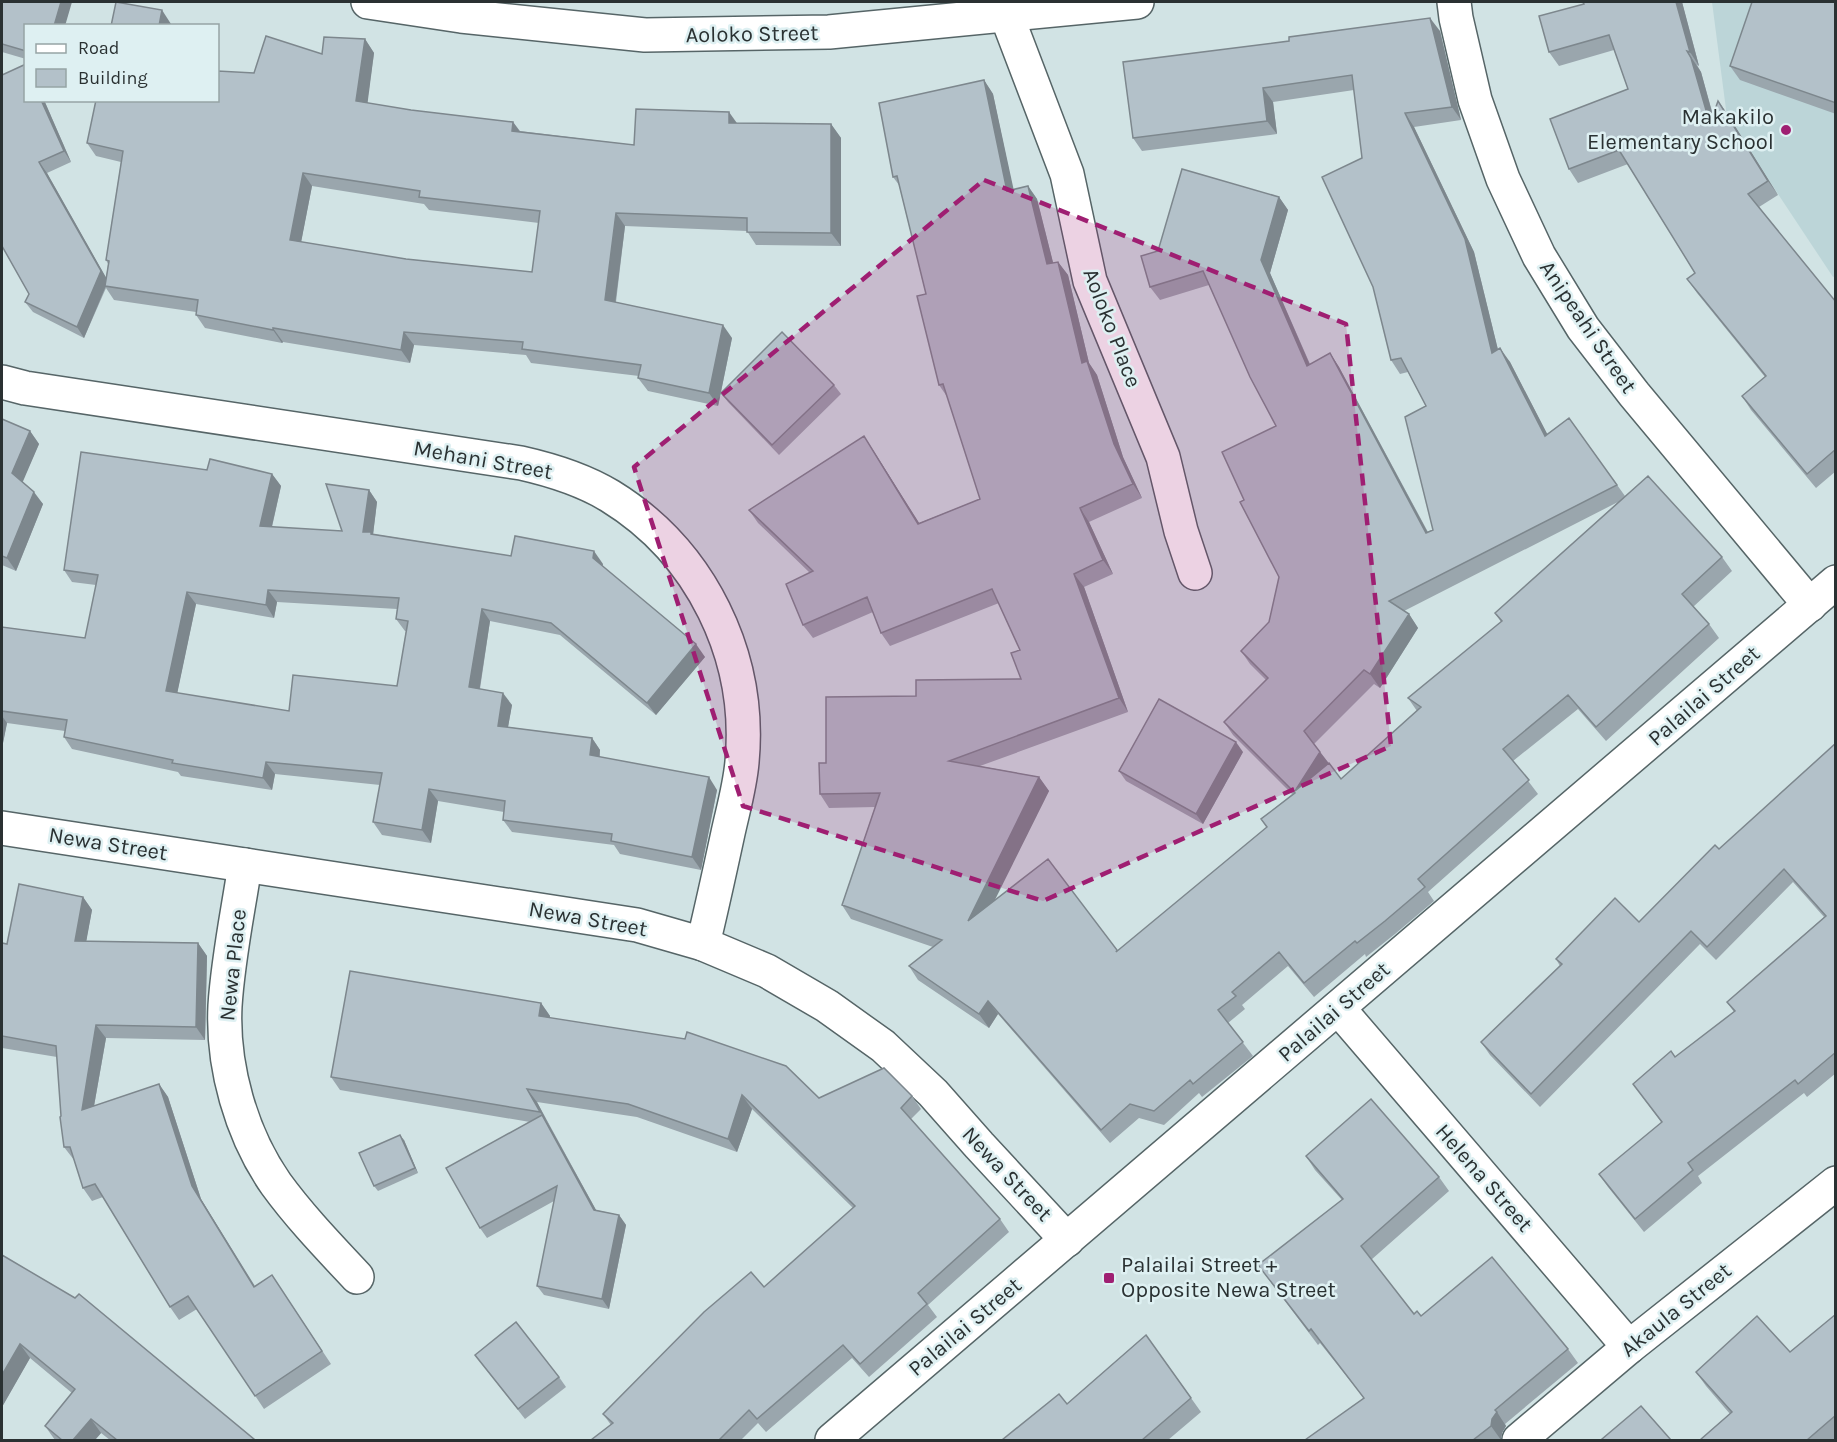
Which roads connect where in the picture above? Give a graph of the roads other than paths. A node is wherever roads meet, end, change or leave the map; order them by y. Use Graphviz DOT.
graph roads {
  1 [pos="368,2"];
  2 [pos="1137,2"];
  3 [pos="1454,2"];
  4 [pos="1006,15"];
  5 [pos="2,382"];
  6 [pos="1196,573"];
  7 [pos="1836,582"];
  8 [pos="1810,605"];
  9 [pos="2,828"];
  10 [pos="245,865"];
  11 [pos="703,944"];
  12 [pos="1338,1008"];
  13 [pos="1836,1183"];
  14 [pos="1067,1240"];
  15 [pos="357,1277"];
  16 [pos="1629,1347"];
  17 [pos="832,1440"];
  18 [pos="1519,1440"];
  1 -- 4 [label="street, Aoloko Street"];
  2 -- 4 [label="street, Aoloko Street"];
  3 -- 8 [label="street, Anipeahi Street"];
  4 -- 6 [label="street, Aoloko Place"];
  5 -- 11 [label="street, Mehani Street"];
  7 -- 8 [label="street, Palailai Street"];
  8 -- 12 [label="street, Palailai Street"];
  9 -- 10 [label="street, Newa Street"];
  10 -- 11 [label="street, Newa Street"];
  10 -- 15 [label="street, Newa Place"];
  11 -- 14 [label="street, Newa Street"];
  12 -- 14 [label="street, Palailai Street"];
  12 -- 16 [label="street, Helena Street"];
  13 -- 16 [label="street, Akaula Street"];
  14 -- 17 [label="street, Palailai Street"];
  16 -- 18 [label="street, Akaula Street"];
}
